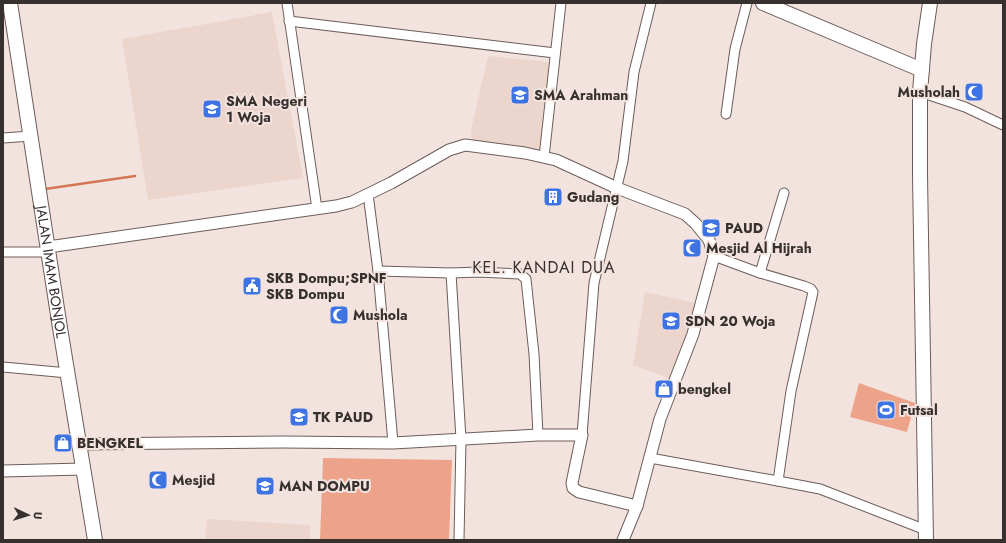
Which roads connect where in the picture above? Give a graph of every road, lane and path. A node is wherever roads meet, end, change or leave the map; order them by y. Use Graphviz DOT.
graph roads {
  1 [pos="10,3"];
  2 [pos="287,3"];
  3 [pos="561,3"];
  4 [pos="650,3"];
  5 [pos="748,3"];
  6 [pos="763,3"];
  7 [pos="930,3"];
  8 [pos="938,3"];
  9 [pos="289,21"];
  10 [pos="555,53"];
  11 [pos="922,64"];
  12 [pos="920,92"];
  13 [pos="726,114"];
  14 [pos="1003,125"];
  15 [pos="31,136"];
  16 [pos="3,138"];
  17 [pos="544,156"];
  18 [pos="617,188"];
  19 [pos="784,193"];
  20 [pos="368,194"];
  21 [pos="318,209"];
  22 [pos="49,249"];
  23 [pos="3,252"];
  24 [pos="714,256"];
  25 [pos="378,271"];
  26 [pos="451,273"];
  27 [pos="760,273"];
  28 [pos="3,367"];
  29 [pos="68,373"];
  30 [pos="538,435"];
  31 [pos="582,435"];
  32 [pos="461,439"];
  33 [pos="393,443"];
  34 [pos="79,444"];
  35 [pos="650,458"];
  36 [pos="83,469"];
  37 [pos="3,471"];
  38 [pos="778,481"];
  39 [pos="637,506"];
  40 [pos="926,535"];
  41 [pos="95,540"];
  42 [pos="459,540"];
  43 [pos="623,540"];
  1 -- 15 [label="main road, JALAN IMAM BONJOL"];
  2 -- 9 [label="street"];
  3 -- 10 [label="street"];
  4 -- 18 [label="street"];
  5 -- 13 [label="street"];
  6 -- 11 [label="main road"];
  7 -- 11 [label="main road"];
  8 -- 11 [label="main road"];
  9 -- 10 [label="street"];
  9 -- 21 [label="street"];
  10 -- 17 [label="street"];
  11 -- 12 [label="main road"];
  12 -- 14 [label="street"];
  12 -- 40 [label="main road"];
  15 -- 16 [label="street"];
  15 -- 22 [label="main road, JALAN IMAM BONJOL"];
  17 -- 18 [label="street"];
  17 -- 20 [label="street"];
  18 -- 24 [label="street"];
  18 -- 31 [label="street"];
  19 -- 27 [label="street"];
  20 -- 21 [label="street"];
  20 -- 25 [label="street"];
  21 -- 22 [label="street"];
  22 -- 23 [label="street"];
  22 -- 29 [label="main road, JALAN IMAM BONJOL"];
  24 -- 27 [label="street"];
  24 -- 35 [label="street"];
  25 -- 26 [label="street"];
  25 -- 33 [label="street"];
  26 -- 30 [label="street"];
  26 -- 32 [label="street"];
  27 -- 38 [label="street"];
  28 -- 29 [label="street"];
  29 -- 34 [label="main road, JALAN IMAM BONJOL"];
  30 -- 31 [label="street"];
  30 -- 32 [label="street"];
  31 -- 39 [label="street"];
  32 -- 33 [label="street"];
  32 -- 42 [label="street"];
  33 -- 34 [label="street"];
  34 -- 36 [label="main road, JALAN IMAM BONJOL"];
  35 -- 38 [label="street"];
  35 -- 39 [label="street"];
  36 -- 37 [label="street"];
  36 -- 41 [label="main road, JALAN IMAM BONJOL"];
  38 -- 40 [label="street"];
  39 -- 43 [label="street"];
}
